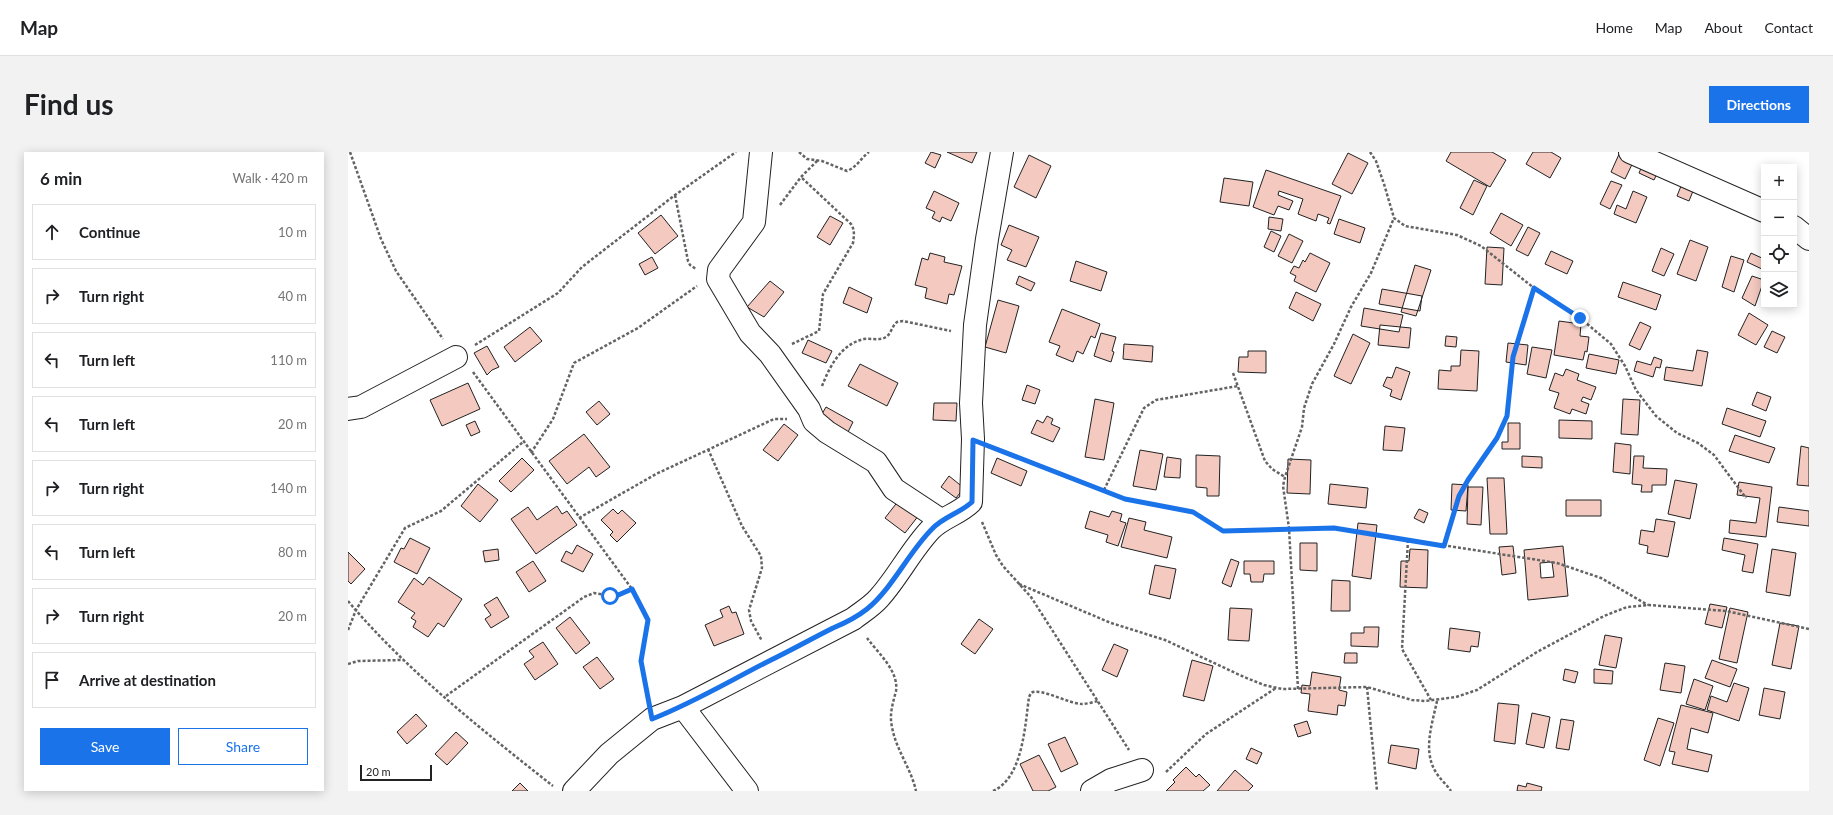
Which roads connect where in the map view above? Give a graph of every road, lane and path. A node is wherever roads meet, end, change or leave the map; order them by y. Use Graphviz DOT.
graph roads {
  1 [pos="350,152"];
  2 [pos="736,152"];
  3 [pos="761,152"];
  4 [pos="799,152"];
  5 [pos="869,152"];
  6 [pos="1002,152"];
  7 [pos="1370,152"];
  8 [pos="1630,152"];
  9 [pos="816,161"];
  10 [pos="801,177"];
  11 [pos="675,195"];
  12 [pos="1761,210"];
  13 [pos="1394,218"];
  14 [pos="754,222"];
  15 [pos="1797,229"];
  16 [pos="1809,239"];
  17 [pos="699,270"];
  18 [pos="700,284"];
  19 [pos="1534,288"];
  20 [pos="975,336"];
  21 [pos="770,354"];
  22 [pos="456,357"];
  23 [pos="1233,373"];
  24 [pos="1238,386"];
  25 [pos="348,409"];
  26 [pos="815,419"];
  27 [pos="973,440"];
  28 [pos="523,442"];
  29 [pos="708,449"];
  30 [pos="531,453"];
  31 [pos="1285,477"];
  32 [pos="1104,490"];
  33 [pos="972,497"];
  34 [pos="1746,498"];
  35 [pos="579,518"];
  36 [pos="941,520"];
  37 [pos="1289,528"];
  38 [pos="1408,540"];
  39 [pos="1444,546"];
  40 [pos="1019,584"];
  41 [pos="632,589"];
  42 [pos="348,601"];
  43 [pos="1649,605"];
  44 [pos="356,610"];
  45 [pos="853,619"];
  46 [pos="1809,629"];
  47 [pos="348,630"];
  48 [pos="772,659"];
  49 [pos="404,660"];
  50 [pos="348,664"];
  51 [pos="1367,687"];
  52 [pos="1276,688"];
  53 [pos="1298,689"];
  54 [pos="446,696"];
  55 [pos="1431,700"];
  56 [pos="1437,700"];
  57 [pos="1098,701"];
  58 [pos="683,707"];
  59 [pos="652,719"];
  60 [pos="1152,773"];
  61 [pos="564,789"];
  62 [pos="747,791"];
  63 [pos="916,791"];
  64 [pos="993,791"];
  65 [pos="1092,791"];
  66 [pos="1377,791"];
  67 [pos="1451,791"];
  1 -- 22 [label="path"];
  2 -- 11 [label="path"];
  3 -- 14 [label="street"];
  4 -- 9 [label="path"];
  5 -- 9 [label="path"];
  6 -- 20 [label="street"];
  7 -- 13 [label="path"];
  8 -- 12 [label="street"];
  9 -- 10 [label="path"];
  10 -- 14 [label="path"];
  10 -- 21 [label="path"];
  11 -- 17 [label="path"];
  11 -- 22 [label="path"];
  13 -- 19 [label="path"];
  13 -- 31 [label="path"];
  14 -- 21 [label="street"];
  15 -- 16 [label="street"];
  18 -- 30 [label="path"];
  19 -- 34 [label="path"];
  19 -- 39 [label="path"];
  20 -- 26 [label="path"];
  20 -- 27 [label="street"];
  21 -- 26 [label="street"];
  22 -- 25 [label="street"];
  22 -- 28 [label="path"];
  23 -- 24 [label="path"];
  24 -- 31 [label="path"];
  24 -- 32 [label="path"];
  26 -- 29 [label="path"];
  26 -- 36 [label="street"];
  27 -- 32 [label="path"];
  27 -- 33 [label="street"];
  28 -- 30 [label="path"];
  28 -- 44 [label="path"];
  29 -- 35 [label="path"];
  29 -- 48 [label="path"];
  30 -- 35 [label="path"];
  31 -- 37 [label="path"];
  32 -- 37 [label="path"];
  33 -- 36 [label="street"];
  33 -- 40 [label="path"];
  35 -- 41 [label="path"];
  36 -- 45 [label="street"];
  37 -- 38 [label="path"];
  37 -- 53 [label="path"];
  38 -- 39 [label="path"];
  38 -- 55 [label="path"];
  39 -- 43 [label="path"];
  40 -- 52 [label="path"];
  40 -- 57 [label="path"];
  41 -- 54 [label="path"];
  41 -- 59 [label="path"];
  42 -- 44 [label="path"];
  43 -- 46 [label="path"];
  43 -- 56 [label="path"];
  44 -- 47 [label="path"];
  44 -- 49 [label="path"];
  45 -- 48 [label="street"];
  45 -- 63 [label="path"];
  48 -- 58 [label="street"];
  49 -- 50 [label="path"];
  49 -- 54 [label="path"];
  51 -- 53 [label="path"];
  51 -- 55 [label="path"];
  51 -- 66 [label="path"];
  52 -- 53 [label="path"];
  52 -- 60 [label="path"];
  54 -- 61 [label="path"];
  55 -- 56 [label="path"];
  56 -- 67 [label="path"];
  57 -- 60 [label="path"];
  57 -- 64 [label="path"];
  58 -- 59 [label="street"];
  58 -- 62 [label="street"];
  59 -- 61 [label="street"];
  60 -- 65 [label="street"];
}
